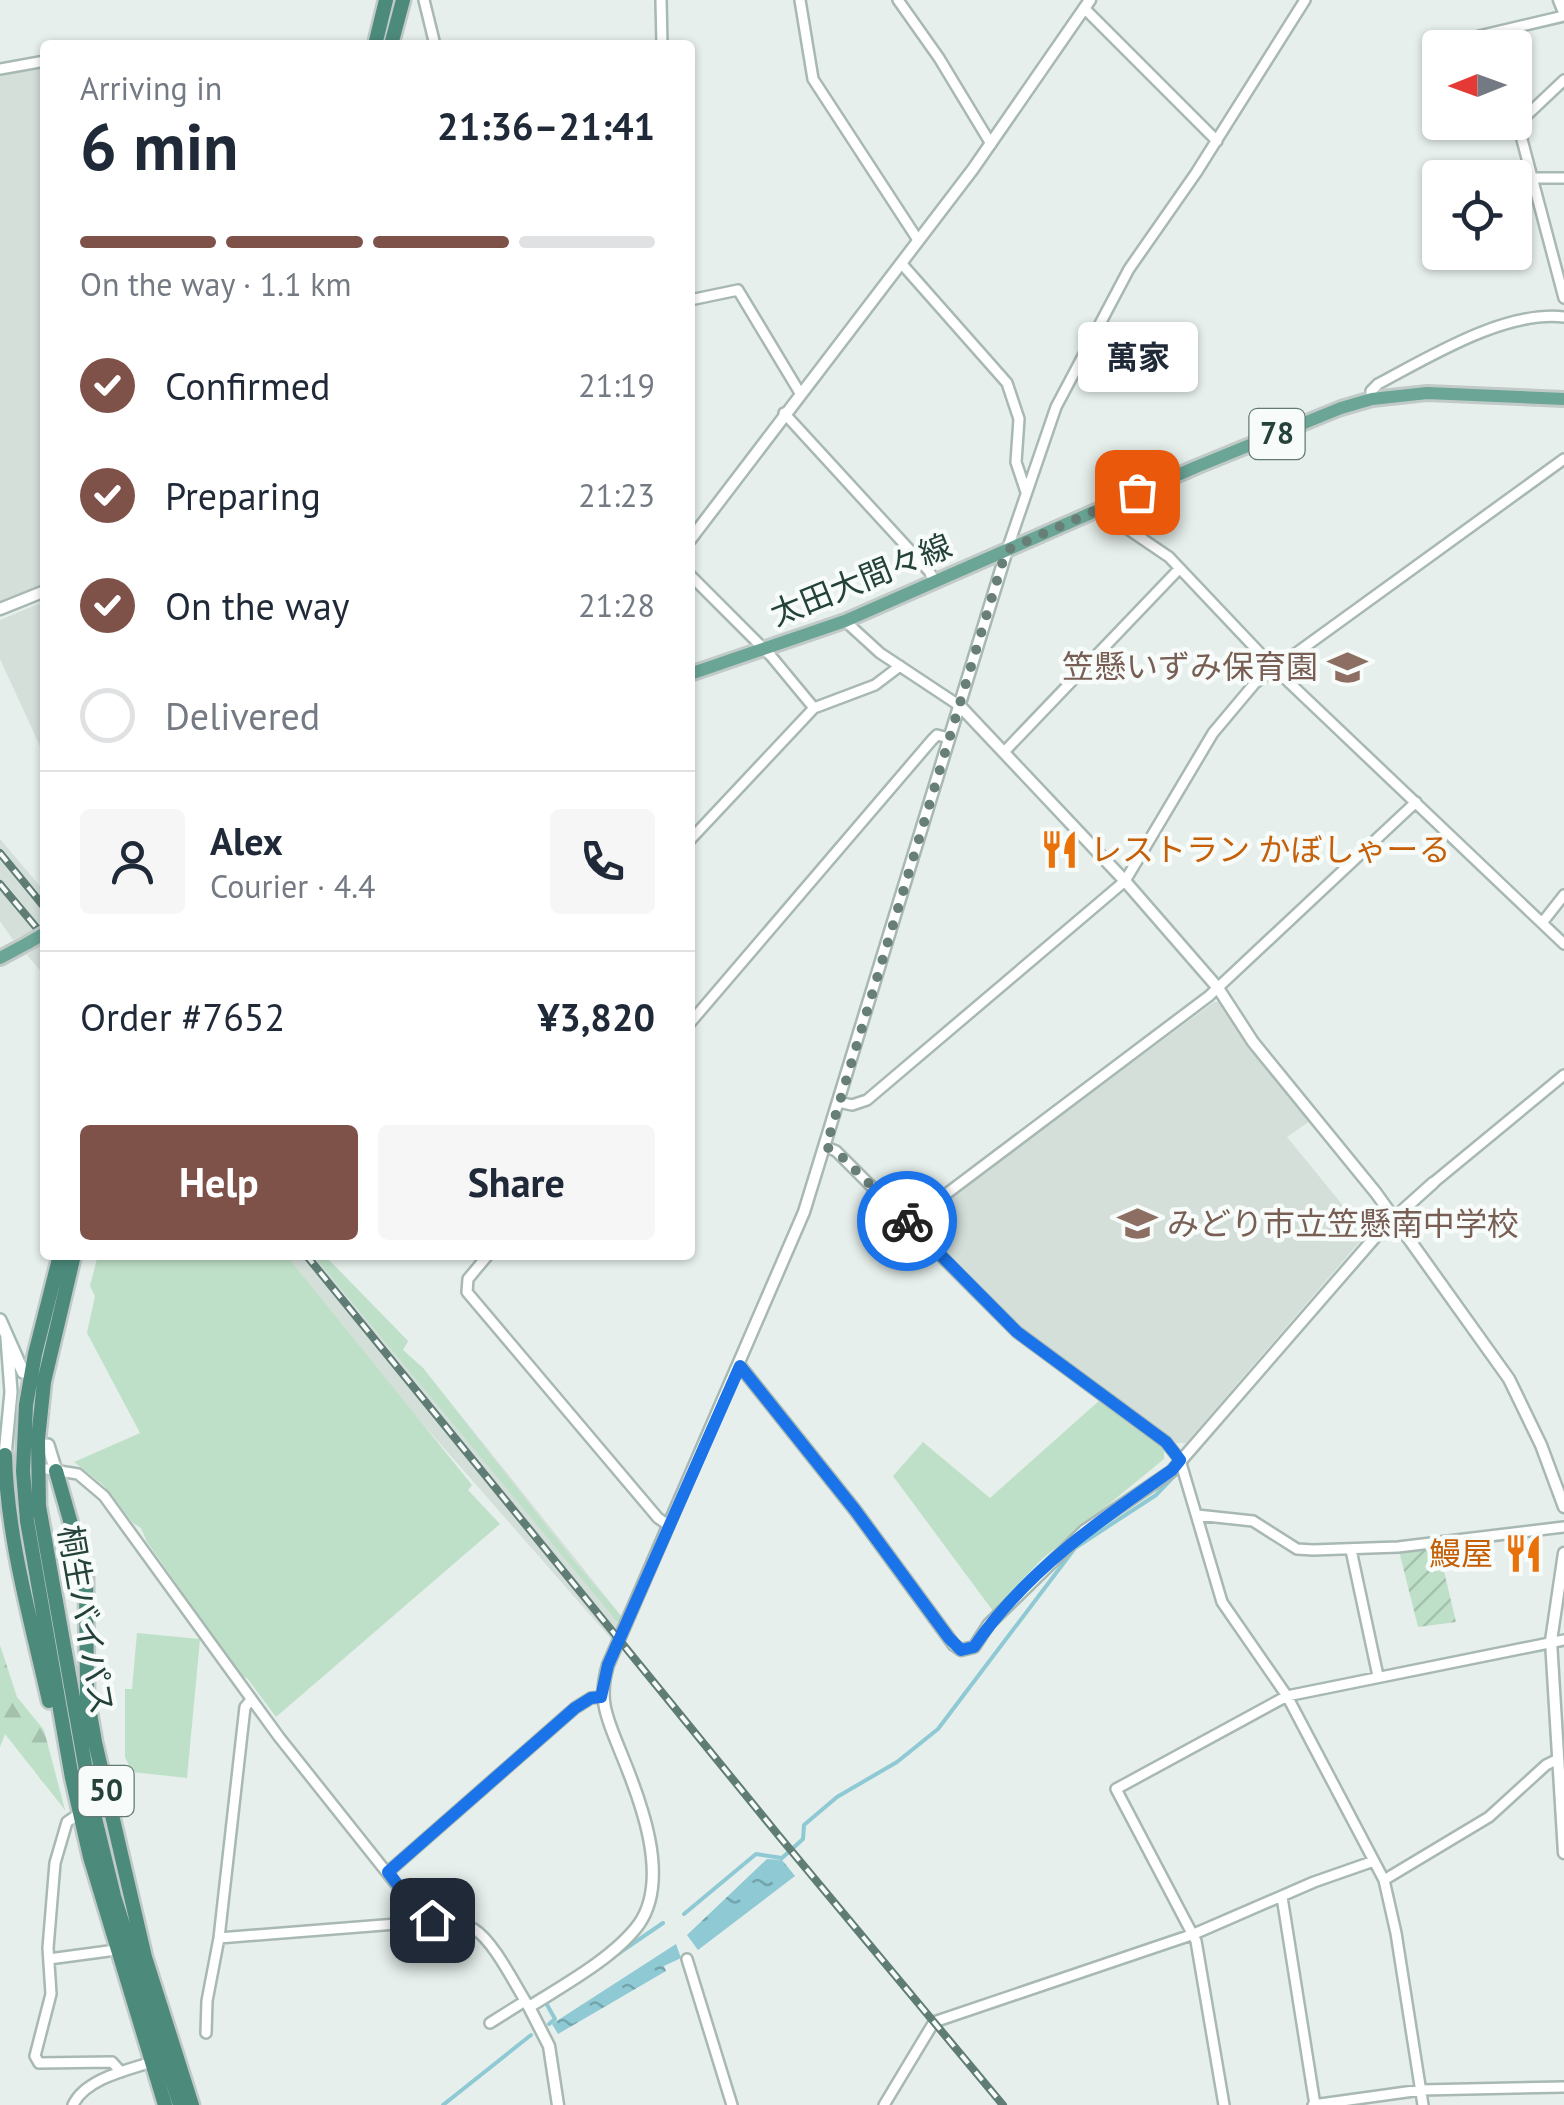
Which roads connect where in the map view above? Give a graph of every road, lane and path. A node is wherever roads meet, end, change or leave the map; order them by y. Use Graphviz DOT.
graph roads {
  1 [pos="386,0"];
  2 [pos="404,0"];
  3 [pos="424,0"];
  4 [pos="661,0"];
  5 [pos="800,0"];
  6 [pos="898,0"];
  7 [pos="1304,0"];
  8 [pos="1559,0"];
  9 [pos="1087,4"];
  10 [pos="1564,14"];
  11 [pos="1511,30"];
  12 [pos="375,40"];
  13 [pos="393,40"];
  14 [pos="434,40"];
  15 [pos="662,40"];
  16 [pos="40,62"];
  17 [pos="0,69"];
  18 [pos="1564,80"];
  19 [pos="1217,141"];
  20 [pos="991,144"];
  21 [pos="1528,160"];
  22 [pos="1532,178"];
  23 [pos="1564,178"];
  24 [pos="918,240"];
  25 [pos="901,263"];
  26 [pos="1564,298"];
  27 [pos="695,299"];
  28 [pos="1564,317"];
  29 [pos="800,393"];
  30 [pos="1372,399"];
  31 [pos="1564,399"];
  32 [pos="784,413"];
  33 [pos="1564,460"];
  34 [pos="1026,492"];
  35 [pos="1108,505"];
  36 [pos="695,533"];
  37 [pos="1007,550"];
  38 [pos="1179,569"];
  39 [pos="695,580"];
  40 [pos="935,582"];
  41 [pos="40,593"];
  42 [pos="0,610"];
  43 [pos="845,621"];
  44 [pos="762,649"];
  45 [pos="900,666"];
  46 [pos="1274,668"];
  47 [pos="695,672"];
  48 [pos="960,706"];
  49 [pos="814,708"];
  50 [pos="950,738"];
  51 [pos="1004,752"];
  52 [pos="1416,802"];
  53 [pos="695,835"];
  54 [pos="1125,881"];
  55 [pos="1564,896"];
  56 [pos="1542,923"];
  57 [pos="40,937"];
  58 [pos="1564,944"];
  59 [pos="0,958"];
  60 [pos="1218,988"];
  61 [pos="695,1017"];
  62 [pos="1564,1076"];
  63 [pos="838,1102"];
  64 [pos="826,1147"];
  65 [pos="1433,1183"];
  66 [pos="1392,1218"];
  67 [pos="908,1222"];
  68 [pos="59,1260"];
  69 [pos="73,1260"];
  70 [pos="484,1260"];
  71 [pos="0,1320"];
  72 [pos="8,1338"];
  73 [pos="740,1366"];
  74 [pos="22,1372"];
  75 [pos="48,1445"];
  76 [pos="6,1456"];
  77 [pos="1180,1460"];
  78 [pos="52,1470"];
  79 [pos="1564,1507"];
  80 [pos="1197,1515"];
  81 [pos="668,1525"];
  82 [pos="1564,1526"];
  83 [pos="1351,1550"];
  84 [pos="1564,1554"];
  85 [pos="1564,1640"];
  86 [pos="1551,1641"];
  87 [pos="1378,1676"];
  88 [pos="1287,1696"];
  89 [pos="601,1697"];
  90 [pos="251,1700"];
  91 [pos="1558,1759"];
  92 [pos="72,1778"];
  93 [pos="80,1813"];
  94 [pos="1564,1853"];
  95 [pos="1374,1861"];
  96 [pos="388,1872"];
  97 [pos="1384,1880"];
  98 [pos="1282,1897"];
  99 [pos="424,1916"];
  100 [pos="1194,1934"];
  101 [pos="219,1938"];
  102 [pos="116,1950"];
  103 [pos="49,1959"];
  104 [pos="688,1959"];
  105 [pos="527,2004"];
  106 [pos="490,2023"];
  107 [pos="206,2033"];
  108 [pos="152,2062"];
  109 [pos="120,2072"];
  110 [pos="1564,2087"];
  111 [pos="1421,2090"];
  112 [pos="73,2105"];
  113 [pos="165,2105"];
  114 [pos="180,2105"];
  115 [pos="192,2105"];
  116 [pos="558,2105"];
  117 [pos="732,2105"];
  118 [pos="884,2105"];
  119 [pos="1224,2105"];
  120 [pos="1314,2105"];
  121 [pos="1423,2105"];
  1 -- 12 [label="highway"];
  2 -- 13 [label="highway"];
  3 -- 14 [label="street"];
  4 -- 15 [label="street"];
  5 -- 24 [label="street"];
  6 -- 20 [label="street"];
  7 -- 19 [label="street"];
  8 -- 10 [label="street"];
  9 -- 19 [label="street"];
  9 -- 20 [label="street"];
  10 -- 11 [label="street"];
  16 -- 17 [label="street"];
  18 -- 21 [label="street"];
  19 -- 34 [label="street"];
  20 -- 24 [label="street"];
  22 -- 23 [label="street"];
  22 -- 26 [label="street"];
  24 -- 25 [label="street"];
  25 -- 29 [label="street"];
  25 -- 34 [label="street"];
  27 -- 29 [label="street"];
  28 -- 30 [label="street"];
  29 -- 32 [label="street"];
  30 -- 31 [label="main road, 太田大間々線 / 78"];
  30 -- 35 [label="main road, 太田大間々線 / 78"];
  32 -- 36 [label="street"];
  32 -- 40 [label="street"];
  33 -- 46 [label="street"];
  34 -- 37 [label="street"];
  35 -- 37 [label="main road, 太田大間々線 / 78"];
  35 -- 38 [label="street"];
  37 -- 40 [label="main road, 太田大間々線 / 78"];
  37 -- 48 [label="street"];
  38 -- 46 [label="street"];
  38 -- 51 [label="street"];
  39 -- 44 [label="street"];
  40 -- 43 [label="main road, 太田大間々線 / 78"];
  41 -- 42 [label="street"];
  43 -- 44 [label="main road, 太田大間々線 / 78"];
  43 -- 45 [label="street"];
  44 -- 47 [label="main road, 太田大間々線 / 78"];
  44 -- 49 [label="street"];
  45 -- 48 [label="street"];
  45 -- 49 [label="street"];
  46 -- 52 [label="street"];
  46 -- 54 [label="street"];
  48 -- 50 [label="street"];
  48 -- 51 [label="street"];
  49 -- 53 [label="street"];
  50 -- 61 [label="street"];
  50 -- 63 [label="street"];
  51 -- 54 [label="street"];
  52 -- 56 [label="street"];
  52 -- 60 [label="street"];
  54 -- 60 [label="street"];
  54 -- 63 [label="street"];
  55 -- 56 [label="street"];
  56 -- 58 [label="street"];
  57 -- 59 [label="main road, bridge"];
  60 -- 66 [label="street"];
  60 -- 67 [label="street"];
  62 -- 65 [label="street"];
  63 -- 64 [label="street"];
  64 -- 67 [label="street"];
  64 -- 73 [label="street"];
  65 -- 66 [label="street"];
  66 -- 77 [label="street"];
  66 -- 79 [label="street"];
  67 -- 77 [label="street"];
  68 -- 92 [label="highway, 桐生バイパス / 50"];
  69 -- 114 [label="highway, 桐生バイパス / 50"];
  70 -- 81 [label="street"];
  71 -- 72 [label="main road"];
  72 -- 74 [label="main road"];
  72 -- 76 [label="main road"];
  73 -- 77 [label="street"];
  73 -- 81 [label="street"];
  75 -- 78 [label="main road"];
  76 -- 92 [label="highway"];
  77 -- 80 [label="street"];
  78 -- 90 [label="street"];
  78 -- 115 [label="highway, 50"];
  80 -- 83 [label="street"];
  80 -- 88 [label="street"];
  81 -- 89 [label="street"];
  82 -- 83 [label="street"];
  83 -- 87 [label="street"];
  84 -- 86 [label="street"];
  85 -- 86 [label="street"];
  86 -- 87 [label="street"];
  86 -- 91 [label="street"];
  87 -- 88 [label="street"];
  88 -- 95 [label="street"];
  88 -- 100 [label="street"];
  89 -- 96 [label="street"];
  89 -- 105 [label="street"];
  90 -- 96 [label="street"];
  90 -- 101 [label="street"];
  91 -- 94 [label="street"];
  91 -- 97 [label="street"];
  92 -- 93 [label="highway, 桐生バイパス / 50"];
  93 -- 102 [label="highway, 桐生バイパス / 50"];
  93 -- 103 [label="street"];
  95 -- 97 [label="street"];
  95 -- 98 [label="street"];
  96 -- 99 [label="street"];
  97 -- 111 [label="street"];
  98 -- 100 [label="street"];
  98 -- 120 [label="street"];
  99 -- 101 [label="street"];
  99 -- 105 [label="street"];
  100 -- 118 [label="street"];
  100 -- 119 [label="street"];
  101 -- 107 [label="street"];
  102 -- 103 [label="street"];
  102 -- 108 [label="highway, 桐生バイパス / 50"];
  103 -- 109 [label="street"];
  104 -- 117 [label="street"];
  105 -- 106 [label="street"];
  105 -- 116 [label="street"];
  108 -- 109 [label="street"];
  108 -- 113 [label="highway, 桐生バイパス / 50"];
  109 -- 112 [label="street"];
  110 -- 111 [label="street"];
  111 -- 120 [label="street"];
  111 -- 121 [label="street"];
}
